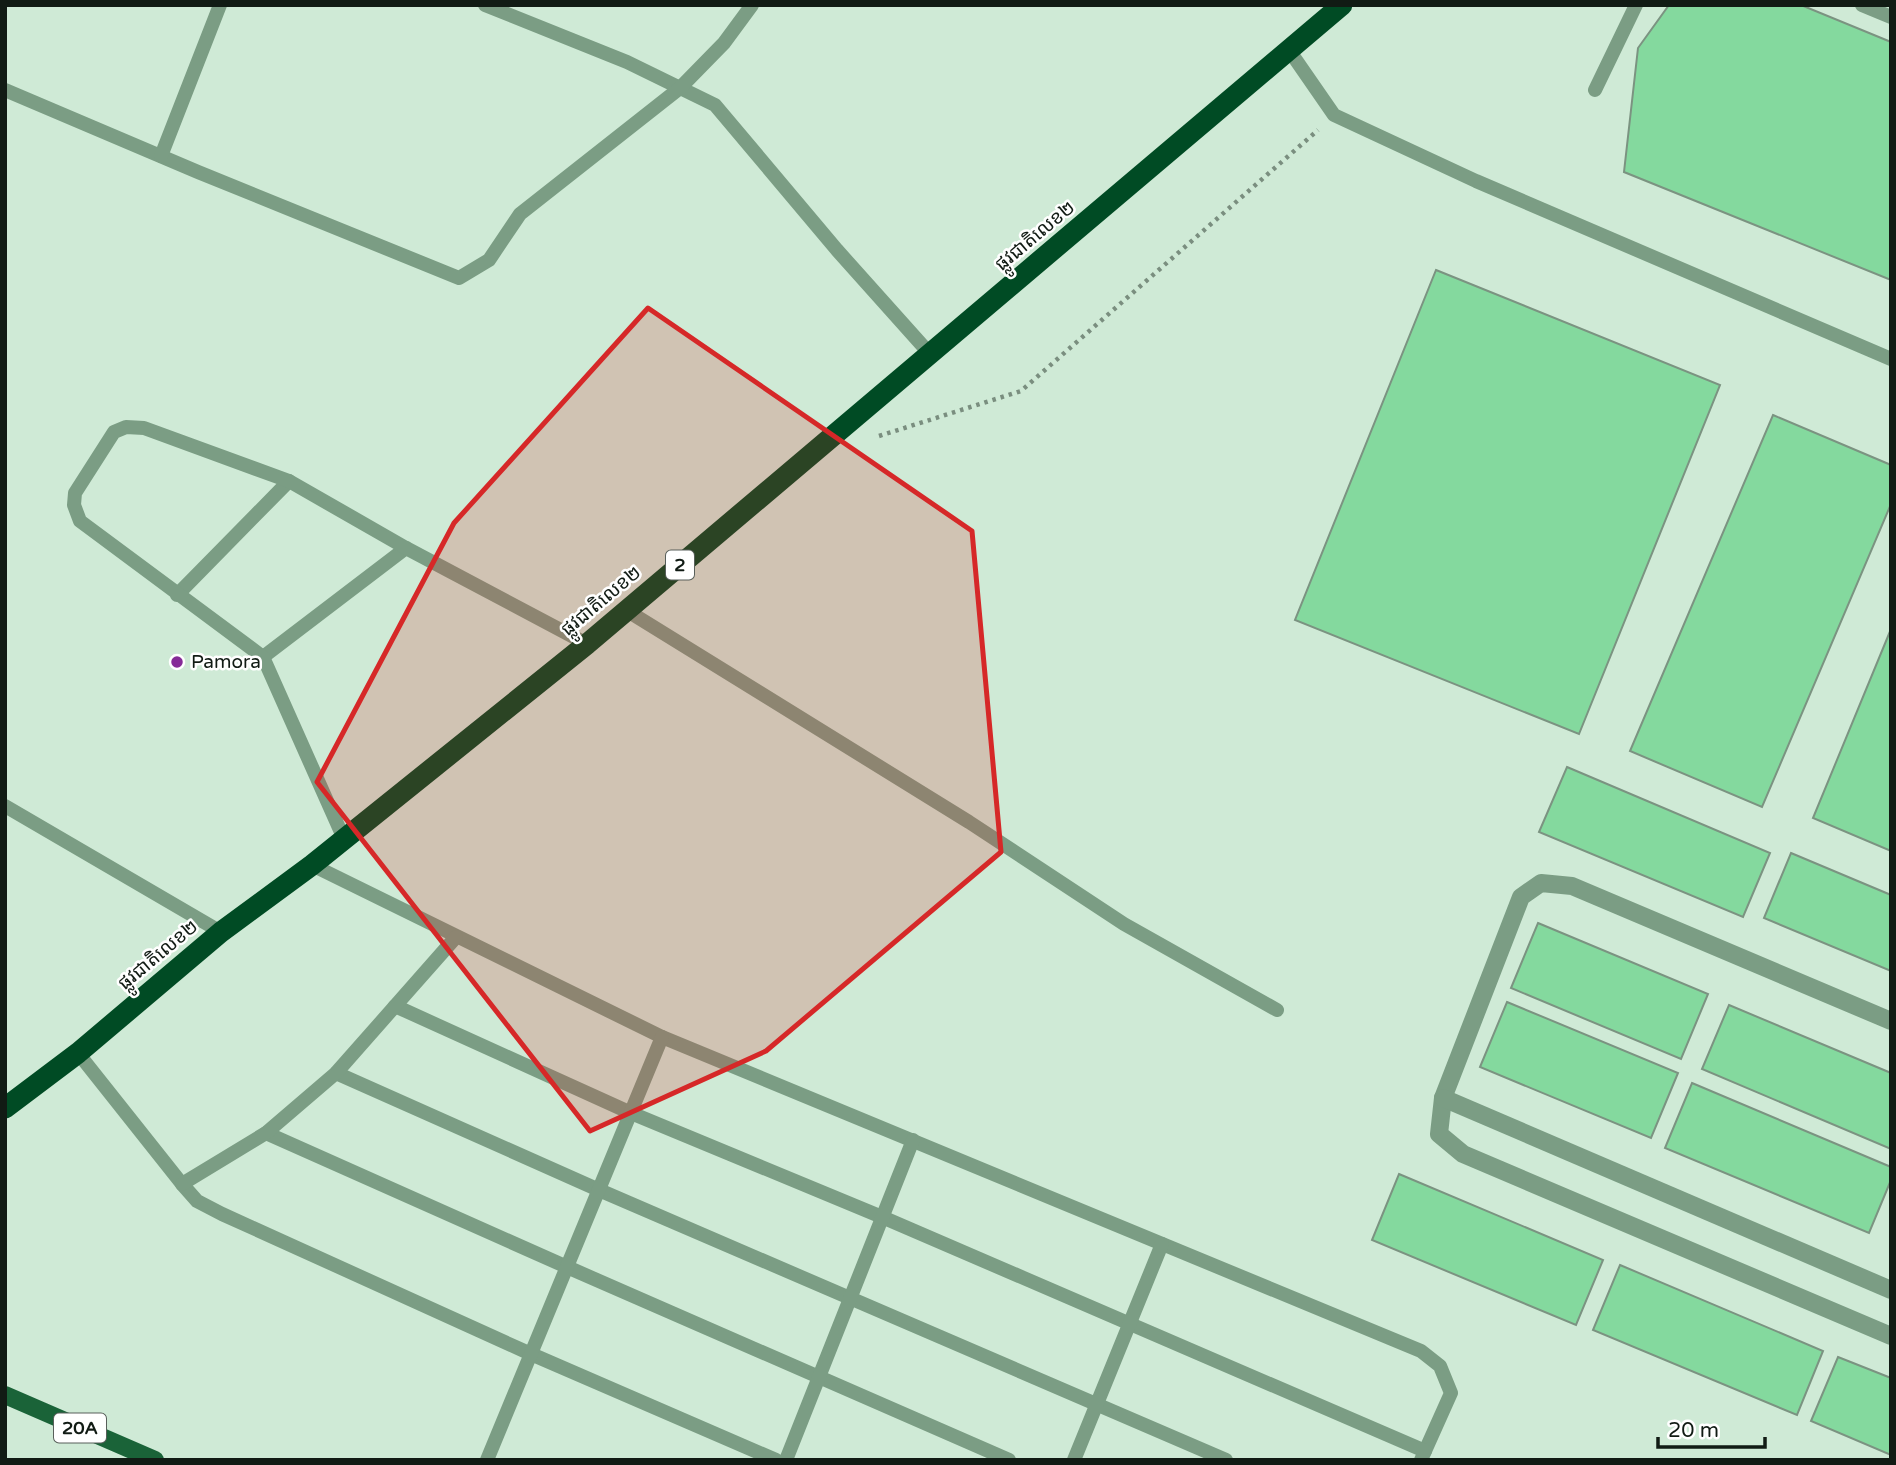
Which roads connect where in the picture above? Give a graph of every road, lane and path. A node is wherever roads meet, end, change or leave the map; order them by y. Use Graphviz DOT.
graph roads {
  1 [pos="220,5"];
  2 [pos="485,5"];
  3 [pos="752,5"];
  4 [pos="1342,5"];
  5 [pos="1636,5"];
  6 [pos="1862,5"];
  7 [pos="1891,17"];
  8 [pos="1289,50"];
  9 [pos="680,88"];
  10 [pos="5,90"];
  11 [pos="1595,90"];
  12 [pos="1334,115"];
  13 [pos="161,156"];
  14 [pos="930,354"];
  15 [pos="1891,359"];
  16 [pos="874,438"];
  17 [pos="289,481"];
  18 [pos="406,548"];
  19 [pos="177,595"];
  20 [pos="626,610"];
  21 [pos="587,643"];
  22 [pos="263,657"];
  23 [pos="5,806"];
  24 [pos="344,839"];
  25 [pos="312,865"];
  26 [pos="221,932"];
  27 [pos="456,937"];
  28 [pos="395,1006"];
  29 [pos="1277,1010"];
  30 [pos="1891,1021"];
  31 [pos="662,1037"];
  32 [pos="78,1053"];
  33 [pos="336,1073"];
  34 [pos="1443,1098"];
  35 [pos="5,1108"];
  36 [pos="631,1113"];
  37 [pos="266,1133"];
  38 [pos="913,1140"];
  39 [pos="182,1184"];
  40 [pos="599,1190"];
  41 [pos="882,1217"];
  42 [pos="1162,1244"];
  43 [pos="567,1267"];
  44 [pos="1891,1290"];
  45 [pos="850,1298"];
  46 [pos="1130,1323"];
  47 [pos="1891,1336"];
  48 [pos="531,1354"];
  49 [pos="819,1377"];
  50 [pos="5,1395"];
  51 [pos="1097,1404"];
  52 [pos="1423,1455"];
  53 [pos="155,1460"];
  54 [pos="487,1460"];
  55 [pos="776,1460"];
  56 [pos="786,1460"];
  57 [pos="1009,1460"];
  58 [pos="1074,1460"];
  59 [pos="1226,1460"];
  1 -- 13 [label="lane"];
  2 -- 9 [label="lane"];
  3 -- 9 [label="lane"];
  4 -- 8 [label="highway, ផ្លូវជាតិលេខ២ / 2"];
  5 -- 11 [label="lane"];
  6 -- 7 [label="lane"];
  8 -- 12 [label="lane"];
  8 -- 14 [label="highway, ផ្លូវជាតិលេខ២ / 2"];
  9 -- 13 [label="lane"];
  9 -- 14 [label="lane"];
  10 -- 13 [label="lane"];
  12 -- 15 [label="lane"];
  12 -- 16 [label="path"];
  14 -- 20 [label="highway, ផ្លូវជាតិលេខ២ / 2"];
  17 -- 18 [label="lane"];
  17 -- 19 [label="lane"];
  17 -- 19 [label="lane"];
  18 -- 21 [label="lane"];
  18 -- 22 [label="lane"];
  19 -- 22 [label="lane"];
  20 -- 21 [label="highway, ផ្លូវជាតិលេខ២ / 2"];
  20 -- 29 [label="lane"];
  21 -- 24 [label="highway, ផ្លូវជាតិលេខ២ / 2"];
  22 -- 24 [label="lane"];
  23 -- 26 [label="lane"];
  24 -- 25 [label="highway, ផ្លូវជាតិលេខ២ / 2"];
  25 -- 26 [label="highway, ផ្លូវជាតិលេខ២ / 2"];
  25 -- 27 [label="lane"];
  26 -- 32 [label="highway, ផ្លូវជាតិលេខ២ / 2"];
  27 -- 28 [label="lane"];
  27 -- 31 [label="lane"];
  28 -- 33 [label="lane"];
  28 -- 36 [label="lane"];
  30 -- 34 [label="street"];
  31 -- 36 [label="lane"];
  31 -- 38 [label="lane"];
  32 -- 35 [label="highway, ផ្លូវជាតិលេខ២ / 2"];
  32 -- 39 [label="lane"];
  33 -- 37 [label="lane"];
  33 -- 40 [label="lane"];
  34 -- 44 [label="street"];
  34 -- 47 [label="street"];
  36 -- 40 [label="lane"];
  36 -- 41 [label="lane"];
  37 -- 39 [label="lane"];
  37 -- 43 [label="lane"];
  38 -- 41 [label="lane"];
  38 -- 42 [label="lane"];
  39 -- 48 [label="lane"];
  40 -- 43 [label="lane"];
  40 -- 45 [label="lane"];
  41 -- 45 [label="lane"];
  41 -- 46 [label="lane"];
  42 -- 46 [label="lane"];
  42 -- 52 [label="lane"];
  43 -- 48 [label="lane"];
  43 -- 49 [label="lane"];
  45 -- 49 [label="lane"];
  45 -- 51 [label="lane"];
  46 -- 51 [label="lane"];
  46 -- 52 [label="lane"];
  48 -- 54 [label="lane"];
  48 -- 55 [label="lane"];
  49 -- 56 [label="lane"];
  49 -- 57 [label="lane"];
  50 -- 53 [label="main road, 20A"];
  51 -- 58 [label="lane"];
  51 -- 59 [label="lane"];
}
